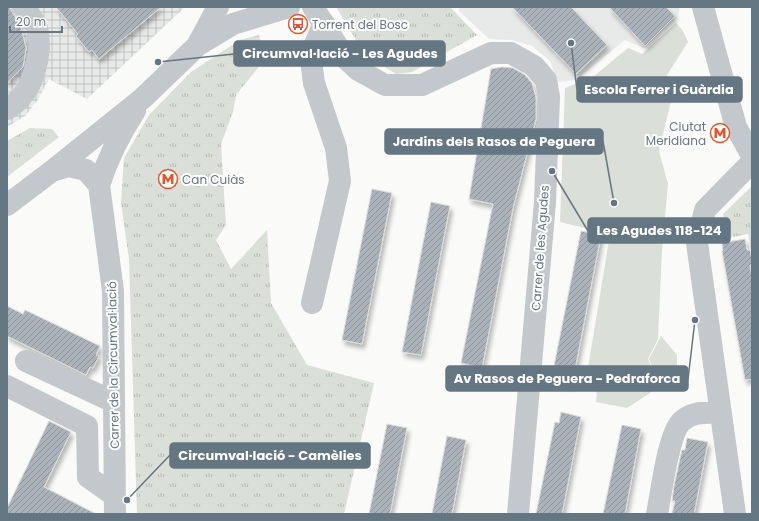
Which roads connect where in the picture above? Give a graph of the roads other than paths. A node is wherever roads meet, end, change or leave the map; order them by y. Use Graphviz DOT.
graph roads {
  1 [pos="24,7"];
  2 [pos="218,7"];
  3 [pos="242,7"];
  4 [pos="289,7"];
  5 [pos="704,7"];
  6 [pos="262,15"];
  7 [pos="319,15"];
  8 [pos="198,46"];
  9 [pos="143,98"];
  10 [pos="7,109"];
  11 [pos="752,156"];
  12 [pos="752,162"];
  13 [pos="52,171"];
  14 [pos="99,185"];
  15 [pos="7,206"];
  16 [pos="312,303"];
  17 [pos="26,361"];
  18 [pos="7,386"];
  19 [pos="114,402"];
  20 [pos="720,413"];
  21 [pos="115,505"];
  22 [pos="518,514"];
  23 [pos="657,514"];
  24 [pos="735,514"];
  1 -- 10 [label="street"];
  2 -- 8 [label="street"];
  3 -- 6 [label="street"];
  4 -- 6 [label="street"];
  5 -- 11 [label="street"];
  6 -- 8 [label="street"];
  7 -- 16 [label="street, Carrer de les Agudes"];
  7 -- 22 [label="street, Carrer de les Agudes"];
  8 -- 9 [label="street"];
  9 -- 13 [label="street"];
  9 -- 14 [label="street"];
  12 -- 20 [label="street"];
  13 -- 14 [label="street"];
  13 -- 15 [label="street"];
  14 -- 19 [label="street, Carrer de la Circumval·lació"];
  17 -- 19 [label="street"];
  18 -- 21 [label="street"];
  19 -- 21 [label="street, Carrer de la Circumval·lació"];
  20 -- 23 [label="street"];
  20 -- 24 [label="street"];
}
